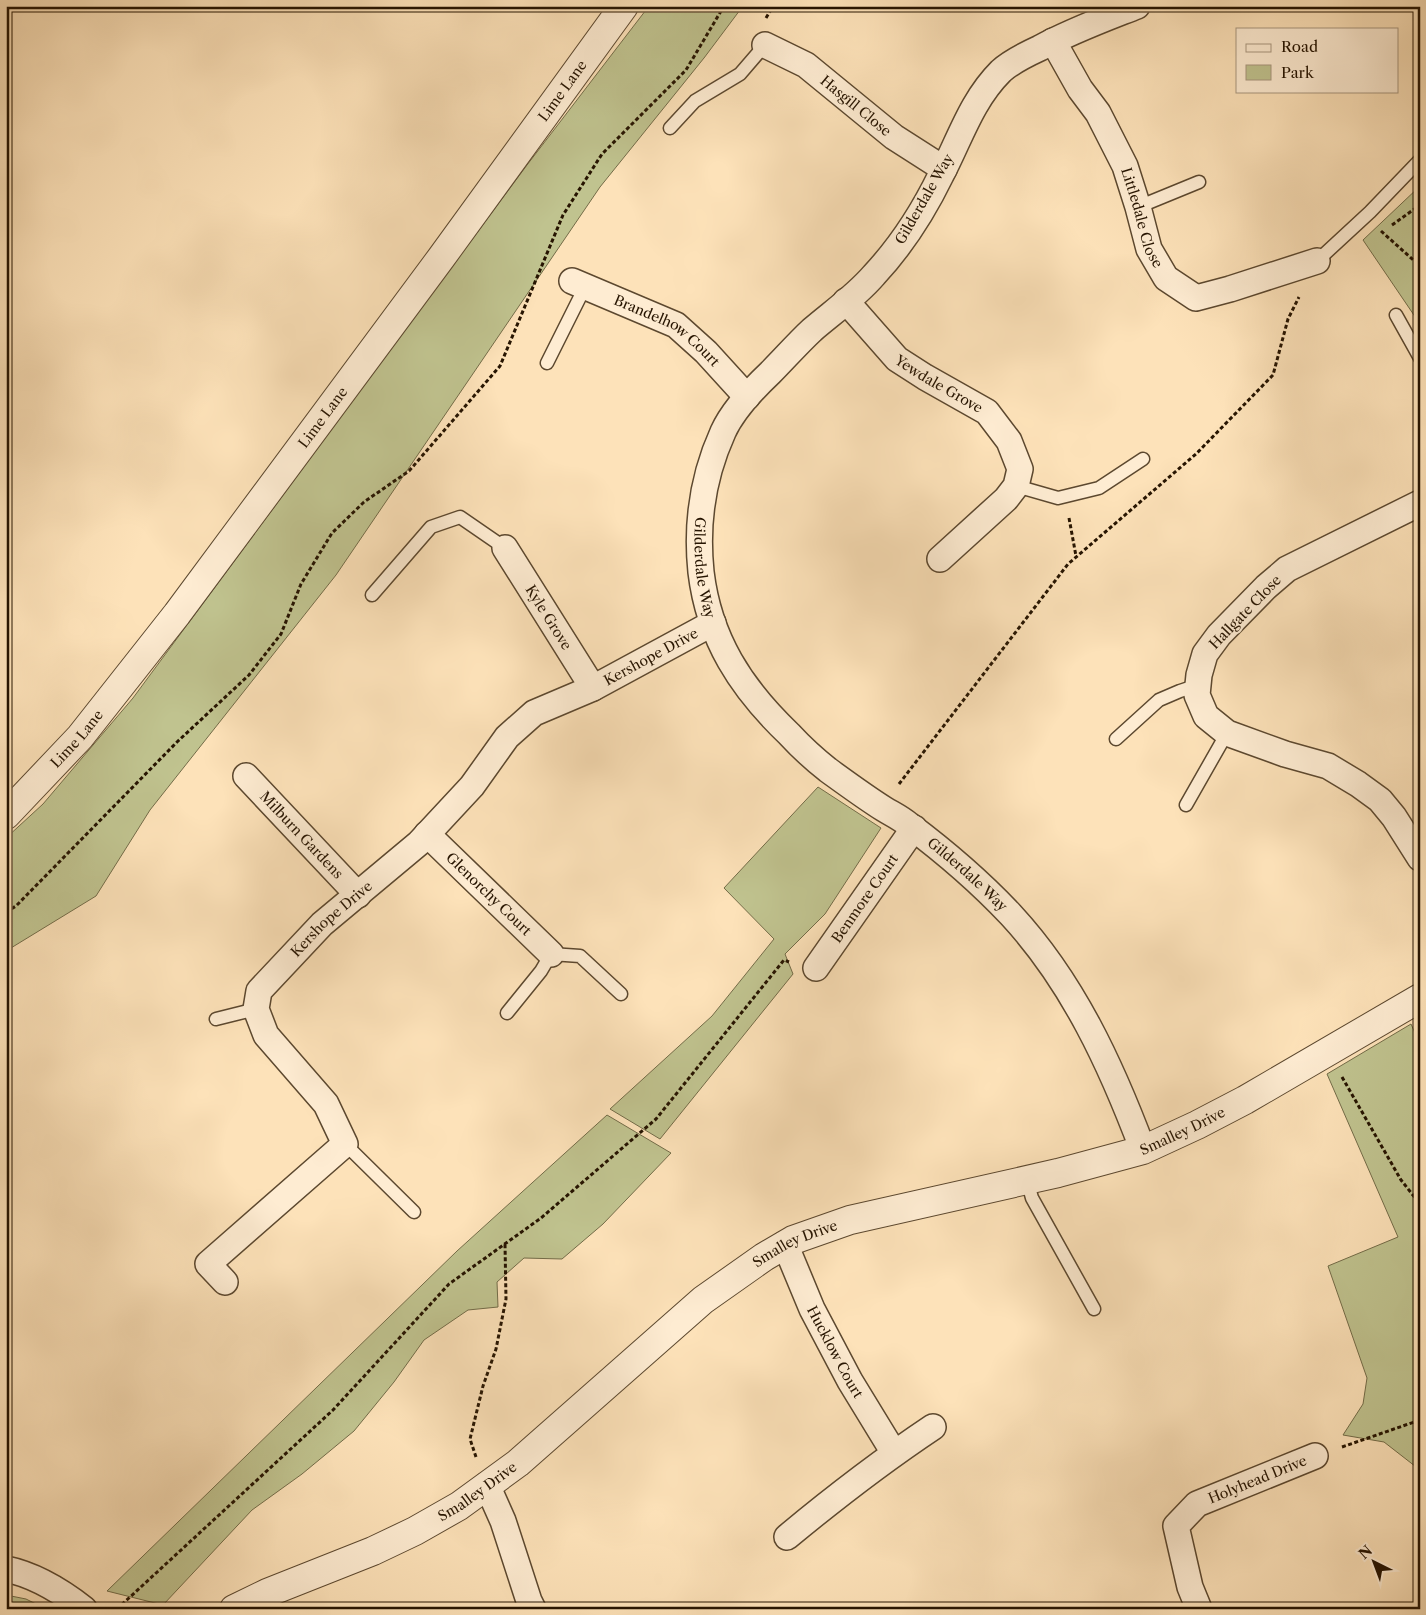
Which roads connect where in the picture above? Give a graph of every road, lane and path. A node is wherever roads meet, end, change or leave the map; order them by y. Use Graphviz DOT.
graph roads {
  1 [pos="624,6"];
  2 [pos="724,6"];
  3 [pos="1137,6"];
  4 [pos="1053,41"];
  5 [pos="765,45"];
  6 [pos="670,128"];
  7 [pos="1420,160"];
  8 [pos="944,169"];
  9 [pos="1199,182"];
  10 [pos="1138,206"];
  11 [pos="1381,230"];
  12 [pos="1317,261"];
  13 [pos="1420,266"];
  14 [pos="578,284"];
  15 [pos="846,301"];
  16 [pos="1396,315"];
  17 [pos="1420,358"];
  18 [pos="547,363"];
  19 [pos="747,397"];
  20 [pos="1143,459"];
  21 [pos="1016,486"];
  22 [pos="1065,496"];
  23 [pos="1420,503"];
  24 [pos="505,548"];
  25 [pos="1076,557"];
  26 [pos="940,559"];
  27 [pos="372,595"];
  28 [pos="713,623"];
  29 [pos="1198,685"];
  30 [pos="593,688"];
  31 [pos="1227,733"];
  32 [pos="1116,740"];
  33 [pos="246,776"];
  34 [pos="1186,805"];
  35 [pos="881,807"];
  36 [pos="6,815"];
  37 [pos="914,828"];
  38 [pos="427,834"];
  39 [pos="1420,858"];
  40 [pos="358,894"];
  41 [pos="6,912"];
  42 [pos="552,954"];
  43 [pos="816,968"];
  44 [pos="621,994"];
  45 [pos="1420,998"];
  46 [pos="256,1009"];
  47 [pos="507,1013"];
  48 [pos="216,1019"];
  49 [pos="1327,1052"];
  50 [pos="345,1144"];
  51 [pos="1143,1150"];
  52 [pos="1028,1180"];
  53 [pos="1420,1204"];
  54 [pos="414,1212"];
  55 [pos="505,1244"];
  56 [pos="785,1244"];
  57 [pos="225,1282"];
  58 [pos="1094,1308"];
  59 [pos="1420,1420"];
  60 [pos="932,1427"];
  61 [pos="894,1453"];
  62 [pos="1315,1456"];
  63 [pos="486,1486"];
  64 [pos="787,1537"];
  65 [pos="6,1569"];
  66 [pos="84,1609"];
  67 [pos="117,1609"];
  68 [pos="234,1609"];
  69 [pos="533,1609"];
  70 [pos="1199,1609"];
  1 -- 36 [label="street, Lime Lane"];
  2 -- 41 [label="path"];
  3 -- 4 [label="street, Gilderdale Way"];
  4 -- 8 [label="street, Gilderdale Way"];
  4 -- 10 [label="street, Littledale Close"];
  5 -- 6 [label="lane"];
  5 -- 8 [label="street, Hasgill Close"];
  7 -- 12 [label="lane"];
  8 -- 15 [label="street, Gilderdale Way"];
  9 -- 10 [label="lane"];
  10 -- 12 [label="street, Littledale Close"];
  11 -- 13 [label="path"];
  12 -- 25 [label="path"];
  14 -- 18 [label="lane"];
  14 -- 19 [label="street, Brandelhow Court"];
  15 -- 19 [label="street, Gilderdale Way"];
  15 -- 21 [label="street, Yewdale Grove"];
  16 -- 17 [label="lane"];
  19 -- 28 [label="street, Gilderdale Way"];
  20 -- 22 [label="lane"];
  21 -- 22 [label="lane"];
  21 -- 26 [label="street"];
  22 -- 25 [label="path"];
  23 -- 29 [label="street, Hallgate Close"];
  24 -- 27 [label="lane"];
  24 -- 30 [label="street, Kyle Grove"];
  25 -- 35 [label="path"];
  28 -- 30 [label="street, Kershope Drive"];
  28 -- 35 [label="street, Gilderdale Way"];
  29 -- 31 [label="street, Hallgate Close"];
  29 -- 32 [label="lane"];
  30 -- 38 [label="street, Kershope Drive"];
  31 -- 34 [label="lane"];
  31 -- 39 [label="street, Hallgate Close"];
  33 -- 40 [label="street, Milburn Gardens"];
  35 -- 37 [label="street, Gilderdale Way"];
  37 -- 43 [label="street, Benmore Court"];
  37 -- 51 [label="street, Gilderdale Way"];
  38 -- 40 [label="street, Kershope Drive"];
  38 -- 42 [label="street, Glenorchy Court"];
  40 -- 46 [label="street, Kershope Drive"];
  42 -- 44 [label="lane"];
  42 -- 47 [label="lane"];
  43 -- 55 [label="path"];
  45 -- 49 [label="street, Smalley Drive"];
  46 -- 48 [label="lane"];
  46 -- 50 [label="street"];
  49 -- 51 [label="street, Smalley Drive"];
  49 -- 53 [label="path"];
  50 -- 54 [label="lane"];
  50 -- 57 [label="street"];
  51 -- 52 [label="street, Smalley Drive"];
  52 -- 56 [label="street, Smalley Drive"];
  52 -- 58 [label="lane"];
  55 -- 63 [label="path"];
  55 -- 67 [label="path"];
  56 -- 61 [label="street, Hucklow Court"];
  56 -- 63 [label="street, Smalley Drive"];
  59 -- 62 [label="path"];
  60 -- 61 [label="street"];
  61 -- 64 [label="street"];
  62 -- 70 [label="street, Holyhead Drive"];
  63 -- 68 [label="street, Smalley Drive"];
  63 -- 69 [label="street"];
  65 -- 66 [label="street"];
}
